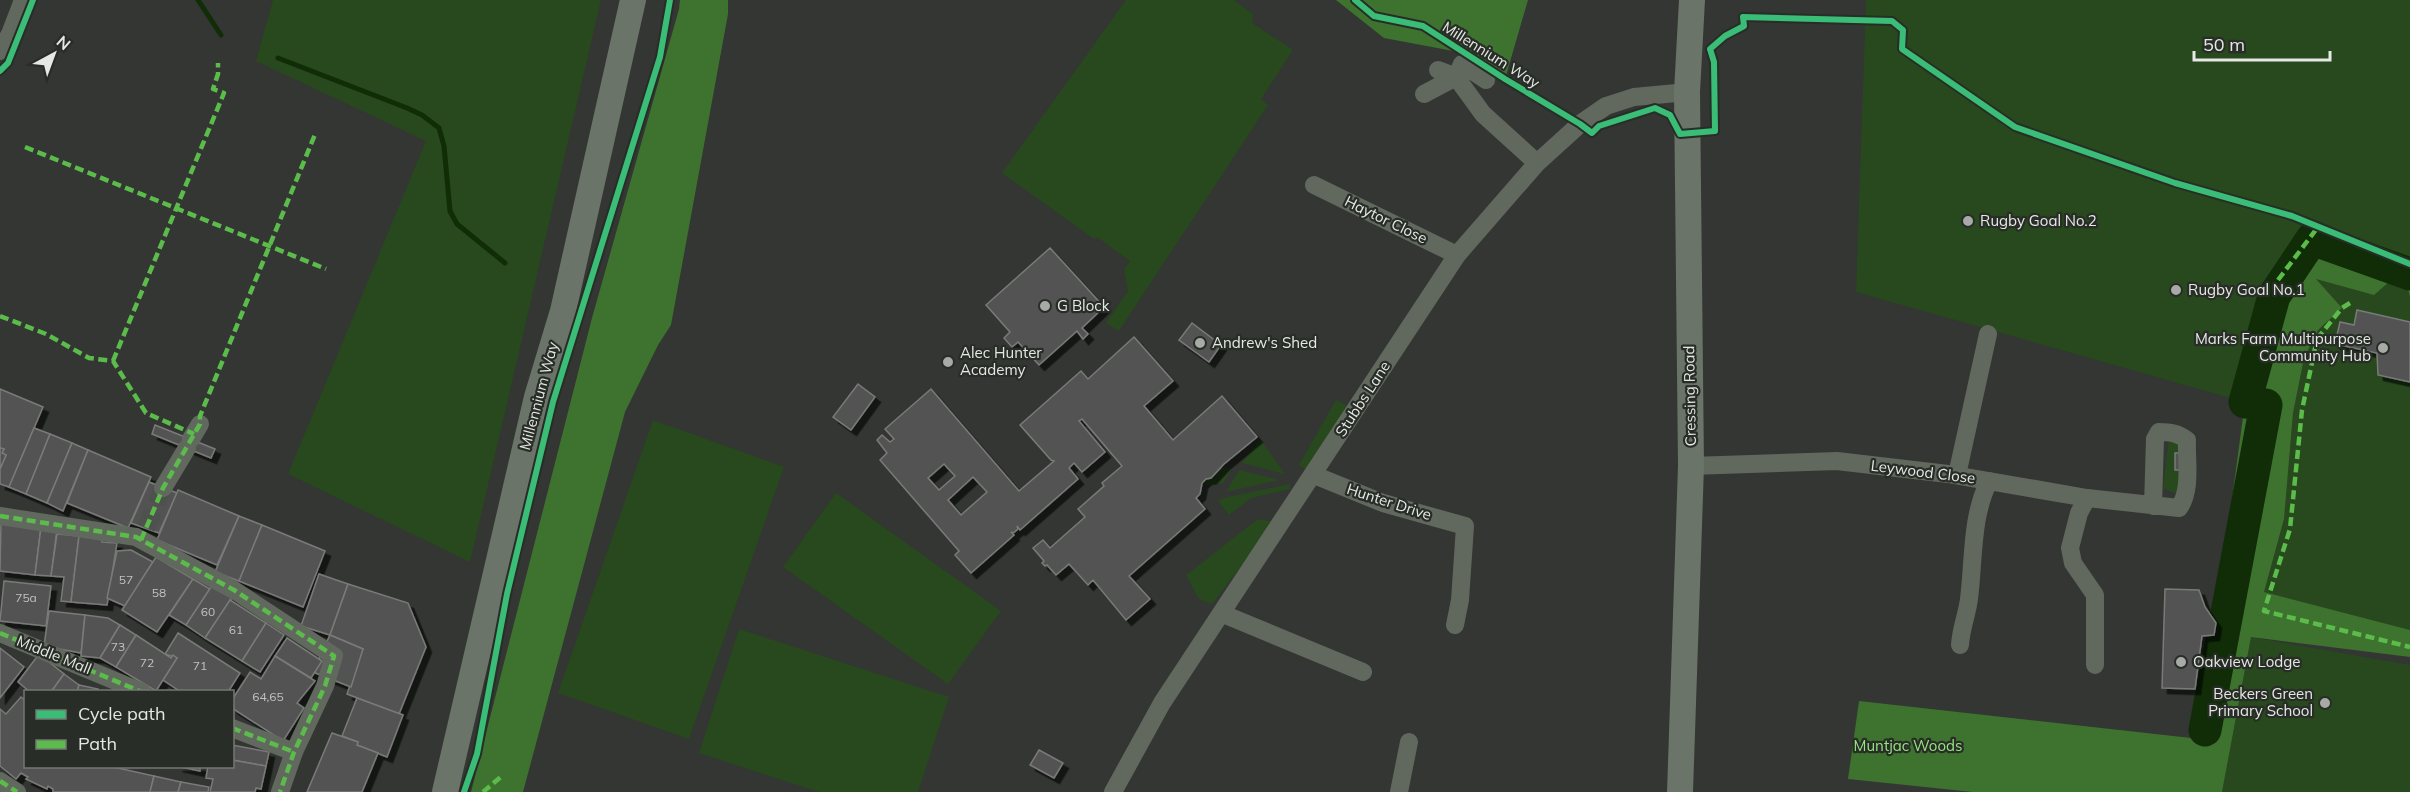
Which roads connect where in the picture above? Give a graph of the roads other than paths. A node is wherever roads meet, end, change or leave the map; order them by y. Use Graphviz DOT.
graph roads {
  1 [pos="23,0"];
  2 [pos="633,0"];
  3 [pos="1692,0"];
  4 [pos="0,51"];
  5 [pos="1438,70"];
  6 [pos="1456,77"];
  7 [pos="1486,80"];
  8 [pos="1687,92"];
  9 [pos="1424,94"];
  10 [pos="1537,163"];
  11 [pos="1314,185"];
  12 [pos="1457,255"];
  13 [pos="1988,334"];
  14 [pos="193,437"];
  15 [pos="1691,466"];
  16 [pos="1314,475"];
  17 [pos="1958,475"];
  18 [pos="1989,481"];
  19 [pos="163,488"];
  20 [pos="2087,498"];
  21 [pos="2153,506"];
  22 [pos="0,516"];
  23 [pos="1222,614"];
  24 [pos="1455,625"];
  25 [pos="0,633"];
  26 [pos="1960,645"];
  27 [pos="2095,665"];
  28 [pos="1363,672"];
  29 [pos="137,690"];
  30 [pos="234,729"];
  31 [pos="1409,742"];
  32 [pos="294,752"];
  33 [pos="0,781"];
  34 [pos="17,792"];
  35 [pos="280,792"];
  36 [pos="445,792"];
  37 [pos="1113,792"];
  38 [pos="1399,792"];
  39 [pos="1680,792"];
  1 -- 4 [label="street"];
  2 -- 36 [label="main road, Millennium Way"];
  3 -- 8 [label="main road, Cressing Road"];
  5 -- 6 [label="street"];
  6 -- 7 [label="street"];
  6 -- 9 [label="street"];
  6 -- 10 [label="street"];
  8 -- 10 [label="street, Stubbs Lane"];
  8 -- 15 [label="main road, Cressing Road"];
  10 -- 12 [label="street, Stubbs Lane"];
  11 -- 12 [label="street, Haytor Close"];
  12 -- 16 [label="street, Stubbs Lane"];
  13 -- 17 [label="street"];
  14 -- 19 [label="street"];
  15 -- 17 [label="street, Leywood Close"];
  15 -- 39 [label="main road, Cressing Road"];
  16 -- 23 [label="street, Stubbs Lane"];
  16 -- 24 [label="street, Hunter Drive"];
  17 -- 18 [label="street, Leywood Close"];
  18 -- 20 [label="street, Leywood Close"];
  18 -- 26 [label="street"];
  20 -- 21 [label="street, Leywood Close"];
  20 -- 27 [label="street"];
  22 -- 32 [label="street"];
  23 -- 28 [label="street"];
  23 -- 37 [label="street, Stubbs Lane"];
  25 -- 29 [label="street, Middle Mall"];
  30 -- 32 [label="street"];
  31 -- 38 [label="street"];
  32 -- 35 [label="street"];
  33 -- 34 [label="street"];
}
